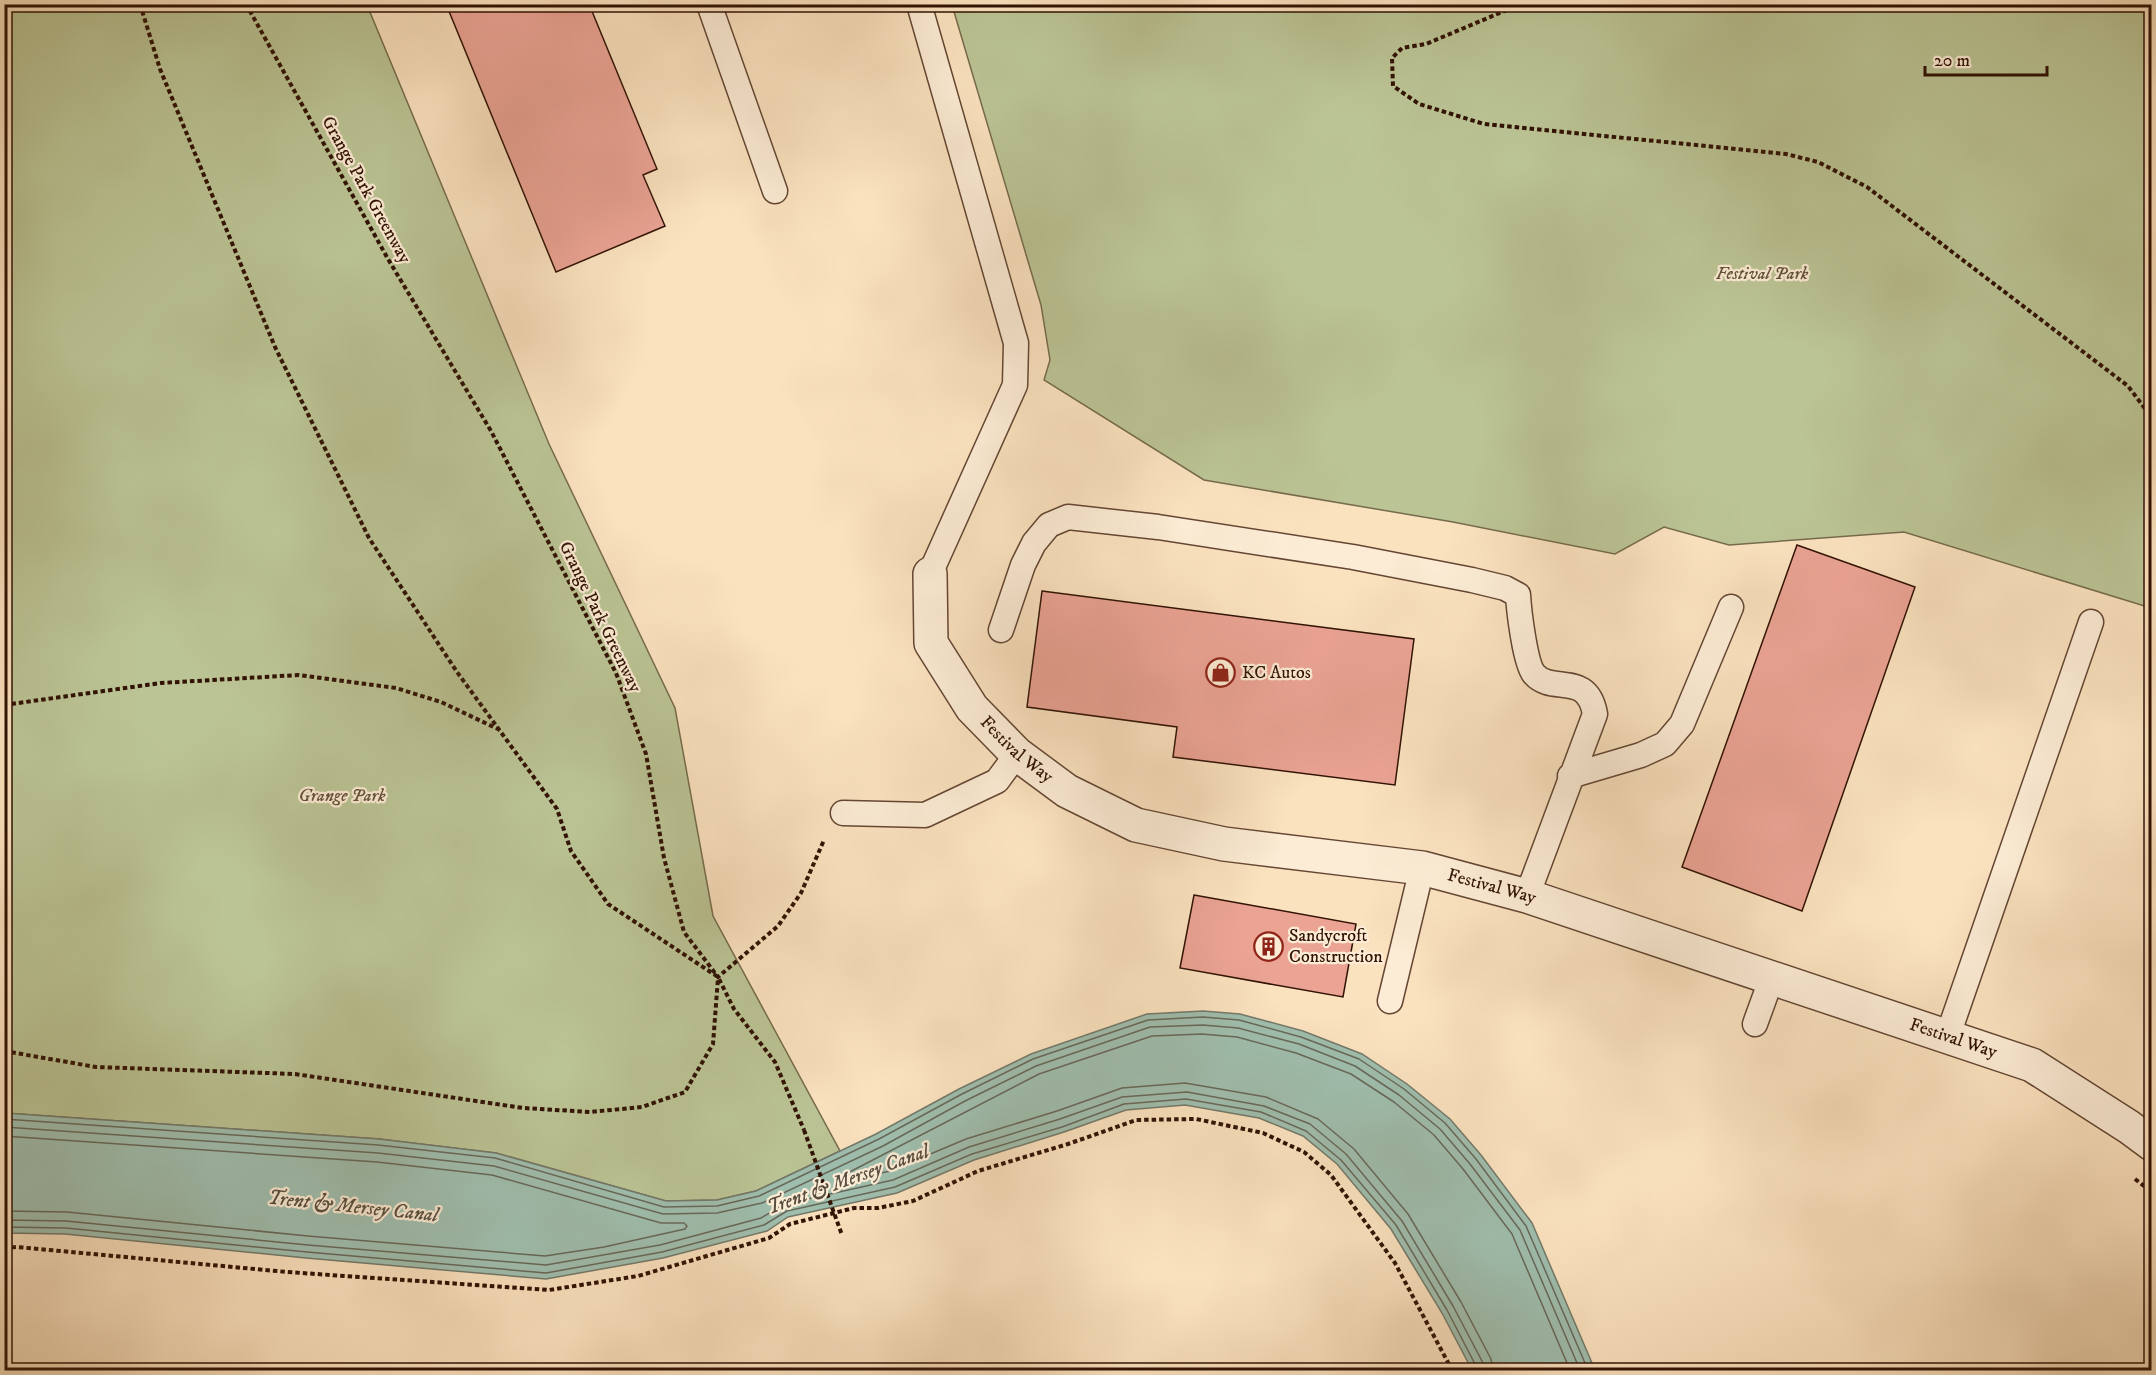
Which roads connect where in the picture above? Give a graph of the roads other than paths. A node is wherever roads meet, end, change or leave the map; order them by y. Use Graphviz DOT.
graph roads {
  1 [pos="709,4"];
  2 [pos="919,4"];
  3 [pos="776,191"];
  4 [pos="930,574"];
  5 [pos="1731,607"];
  6 [pos="2091,622"];
  7 [pos="1001,630"];
  8 [pos="1017,754"];
  9 [pos="1570,776"];
  10 [pos="843,813"];
  11 [pos="1422,868"];
  12 [pos="1527,896"];
  13 [pos="1772,977"];
  14 [pos="1390,1001"];
  15 [pos="1755,1024"];
  16 [pos="1947,1038"];
  17 [pos="2151,1144"];
  1 -- 3 [label="lane"];
  2 -- 4 [label="lane"];
  4 -- 8 [label="street, Festival Way"];
  5 -- 9 [label="lane"];
  6 -- 16 [label="lane"];
  7 -- 9 [label="lane"];
  8 -- 10 [label="lane"];
  8 -- 11 [label="street, Festival Way"];
  9 -- 12 [label="lane"];
  11 -- 12 [label="street, Festival Way"];
  11 -- 14 [label="lane"];
  12 -- 13 [label="street, Festival Way"];
  13 -- 15 [label="lane"];
  13 -- 16 [label="street, Festival Way"];
  16 -- 17 [label="street, Festival Way"];
}
